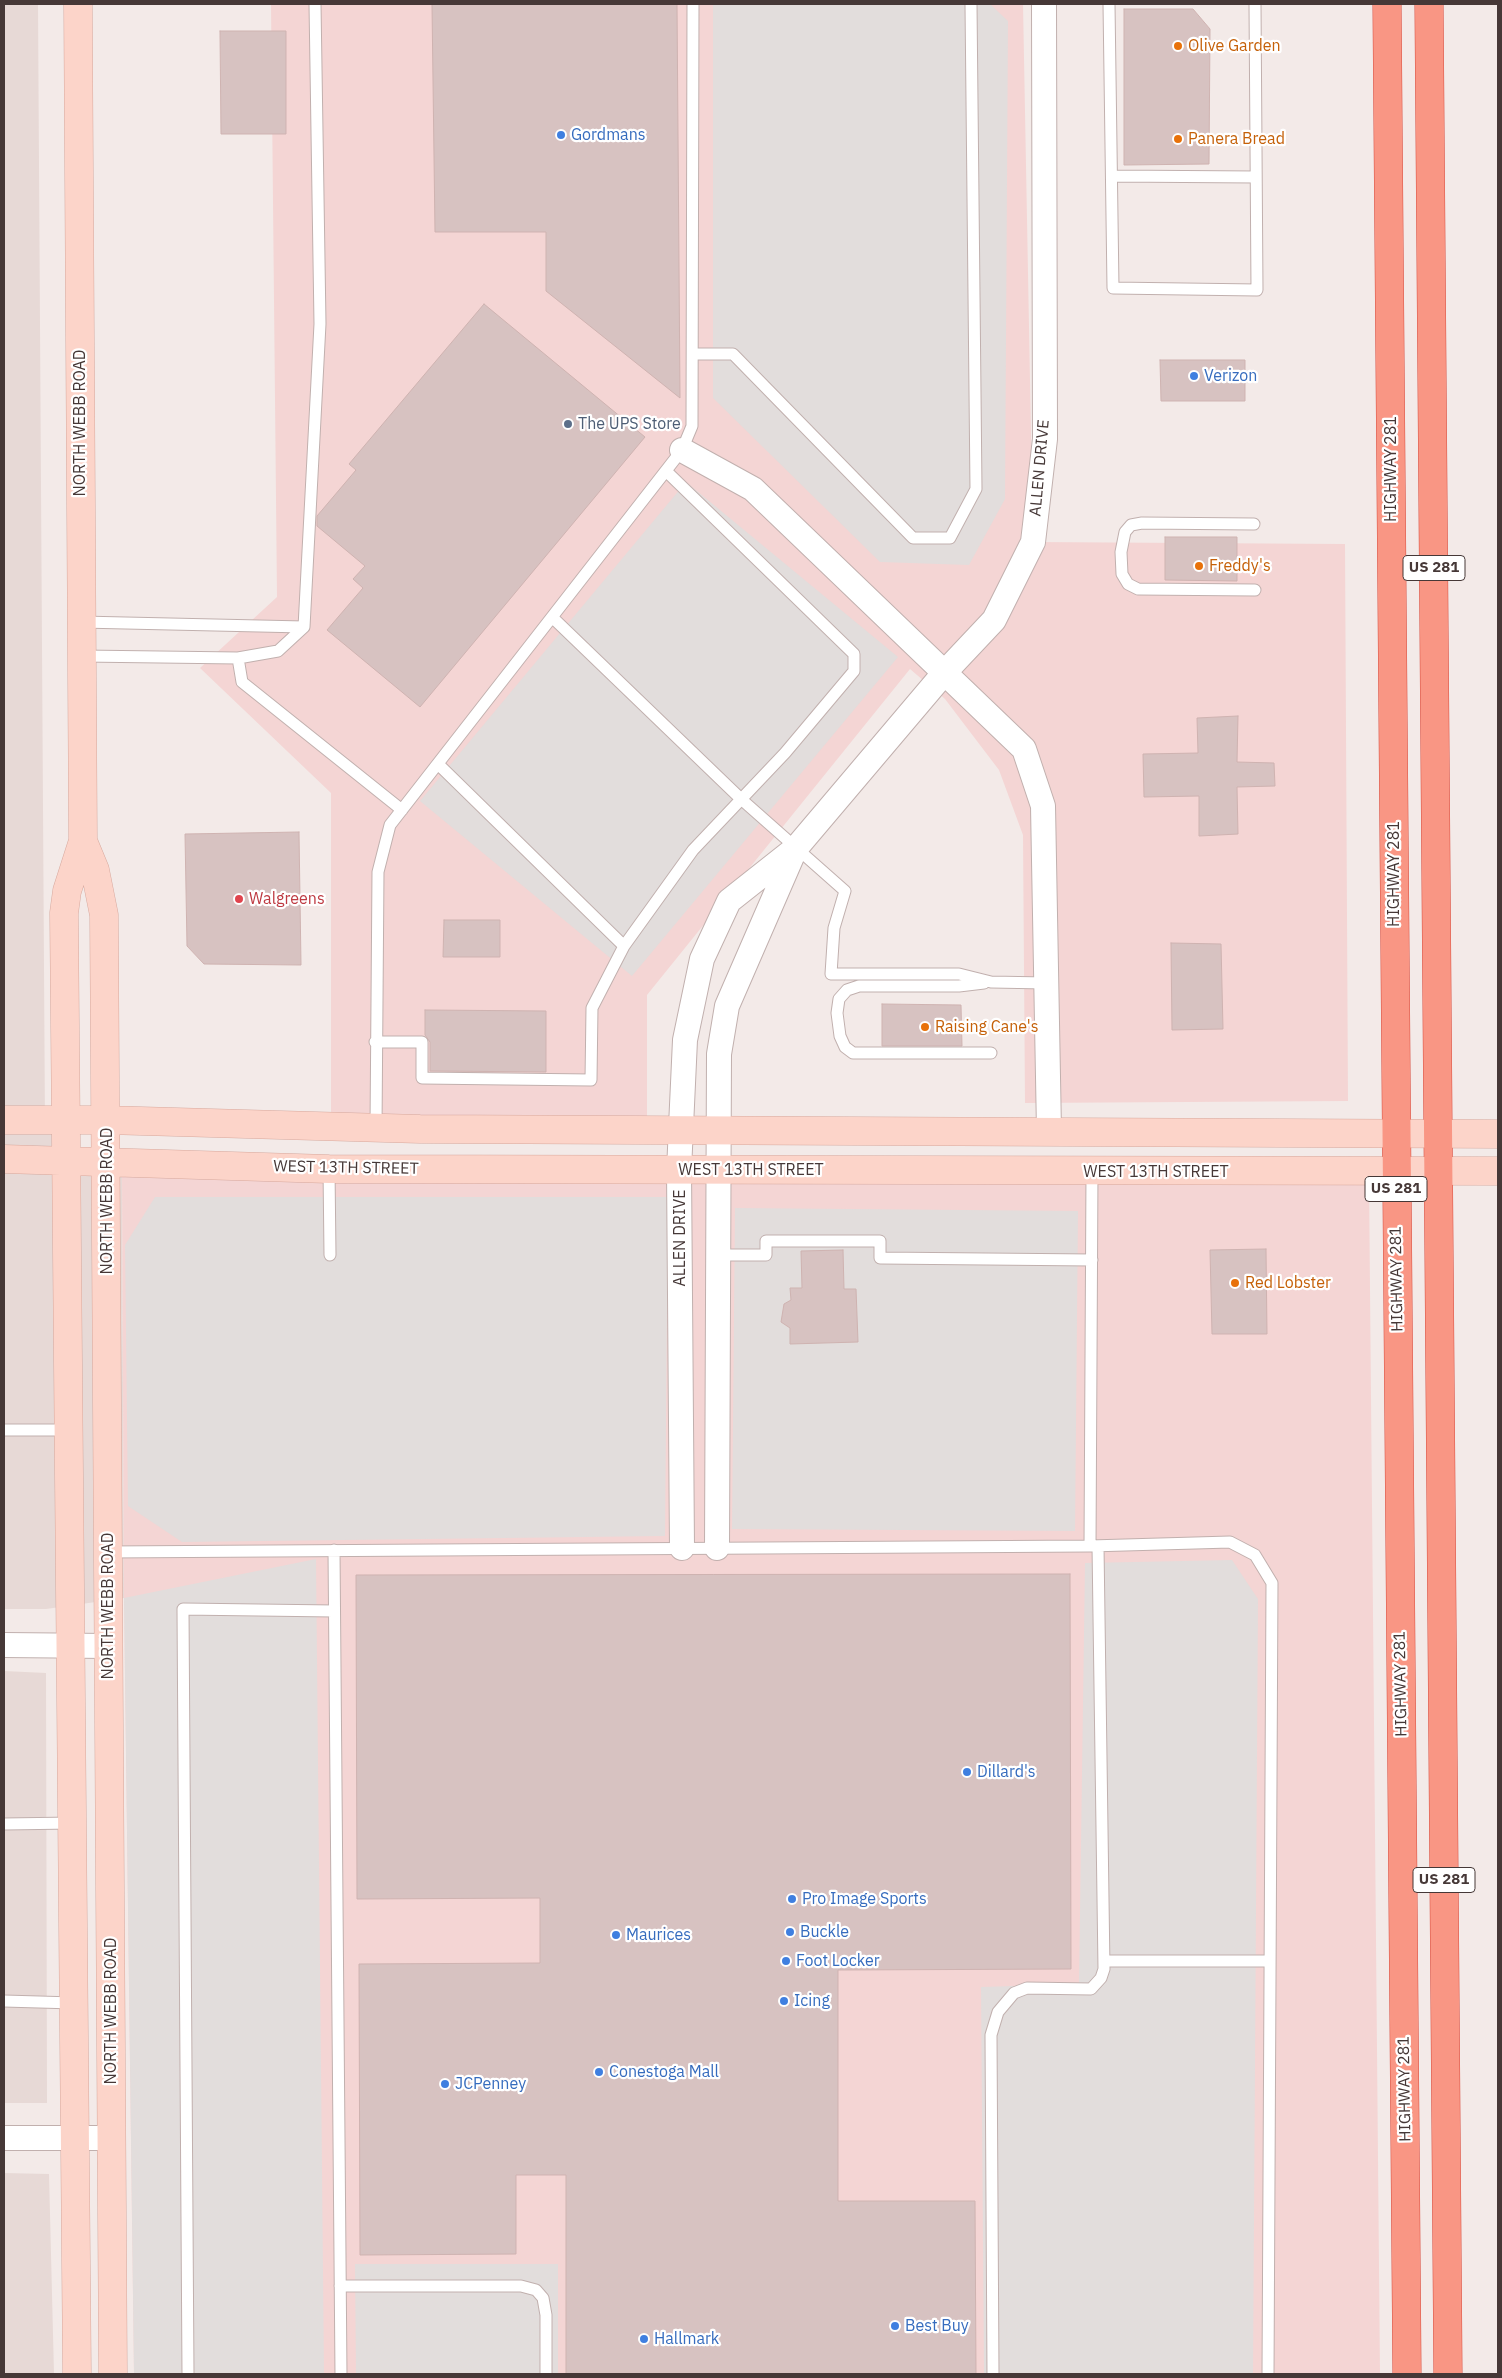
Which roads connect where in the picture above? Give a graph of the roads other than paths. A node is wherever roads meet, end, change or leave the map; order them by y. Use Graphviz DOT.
graph roads {
  1 [pos="78,4"];
  2 [pos="315,4"];
  3 [pos="693,4"];
  4 [pos="970,4"];
  5 [pos="1044,4"];
  6 [pos="1109,4"];
  7 [pos="1255,4"];
  8 [pos="1387,4"];
  9 [pos="1429,4"];
  10 [pos="1112,176"];
  11 [pos="1256,177"];
  12 [pos="693,354"];
  13 [pos="682,450"];
  14 [pos="666,471"];
  15 [pos="1254,524"];
  16 [pos="1255,590"];
  17 [pos="552,617"];
  18 [pos="81,622"];
  19 [pos="304,628"];
  20 [pos="82,656"];
  21 [pos="238,658"];
  22 [pos="945,672"];
  23 [pos="438,764"];
  24 [pos="741,799"];
  25 [pos="402,810"];
  26 [pos="83,842"];
  27 [pos="796,848"];
  28 [pos="624,946"];
  29 [pos="991,982"];
  30 [pos="1046,983"];
  31 [pos="375,1042"];
  32 [pos="991,1053"];
  33 [pos="4,1120"];
  34 [pos="64,1120"];
  35 [pos="106,1120"];
  36 [pos="376,1128"];
  37 [pos="681,1130"];
  38 [pos="719,1130"];
  39 [pos="1049,1131"];
  40 [pos="1395,1132"];
  41 [pos="1438,1133"];
  42 [pos="1498,1134"];
  43 [pos="4,1159"];
  44 [pos="64,1160"];
  45 [pos="107,1161"];
  46 [pos="329,1169"];
  47 [pos="679,1170"];
  48 [pos="719,1170"];
  49 [pos="1498,1171"];
  50 [pos="1092,1172"];
  51 [pos="1396,1172"];
  52 [pos="1438,1172"];
  53 [pos="330,1255"];
  54 [pos="719,1255"];
  55 [pos="1092,1260"];
  56 [pos="4,1430"];
  57 [pos="68,1430"];
  58 [pos="1094,1546"];
  59 [pos="682,1548"];
  60 [pos="717,1548"];
  61 [pos="334,1550"];
  62 [pos="108,1552"];
  63 [pos="334,1611"];
  64 [pos="4,1645"];
  65 [pos="72,1645"];
  66 [pos="108,1646"];
  67 [pos="4,1824"];
  68 [pos="73,1824"];
  69 [pos="1270,1960"];
  70 [pos="1104,1961"];
  71 [pos="4,2001"];
  72 [pos="74,2003"];
  73 [pos="4,2138"];
  74 [pos="75,2138"];
  75 [pos="112,2138"];
  76 [pos="340,2286"];
  77 [pos="77,2374"];
  78 [pos="113,2374"];
  79 [pos="188,2374"];
  80 [pos="341,2374"];
  81 [pos="546,2374"];
  82 [pos="994,2374"];
  83 [pos="1268,2374"];
  84 [pos="1407,2374"];
  85 [pos="1448,2374"];
  1 -- 18 [label="main road, NORTH WEBB ROAD"];
  2 -- 19 [label="lane"];
  3 -- 12 [label="lane"];
  4 -- 12 [label="lane"];
  5 -- 22 [label="street, ALLEN DRIVE"];
  6 -- 10 [label="lane"];
  7 -- 11 [label="lane"];
  8 -- 40 [label="highway, HIGHWAY 281 / US 281"];
  9 -- 41 [label="highway, US 281"];
  10 -- 11 [label="lane"];
  10 -- 11 [label="lane"];
  12 -- 13 [label="lane"];
  13 -- 14 [label="lane"];
  13 -- 22 [label="street"];
  14 -- 17 [label="lane"];
  14 -- 24 [label="lane"];
  15 -- 16 [label="lane"];
  17 -- 23 [label="lane"];
  17 -- 24 [label="lane"];
  18 -- 19 [label="lane"];
  18 -- 20 [label="main road, NORTH WEBB ROAD"];
  19 -- 21 [label="lane"];
  20 -- 21 [label="lane"];
  20 -- 26 [label="main road, NORTH WEBB ROAD"];
  21 -- 25 [label="lane"];
  22 -- 27 [label="street, ALLEN DRIVE"];
  22 -- 30 [label="street"];
  23 -- 25 [label="lane"];
  23 -- 28 [label="lane"];
  24 -- 27 [label="lane"];
  24 -- 28 [label="lane"];
  25 -- 31 [label="lane"];
  26 -- 34 [label="main road, NORTH WEBB ROAD"];
  26 -- 35 [label="main road, NORTH WEBB ROAD"];
  27 -- 29 [label="lane"];
  27 -- 37 [label="street, ALLEN DRIVE"];
  27 -- 38 [label="street, ALLEN DRIVE"];
  28 -- 31 [label="lane"];
  29 -- 30 [label="lane"];
  29 -- 32 [label="lane"];
  30 -- 39 [label="street"];
  31 -- 36 [label="lane"];
  33 -- 34 [label="main road"];
  34 -- 35 [label="main road"];
  34 -- 44 [label="main road, NORTH WEBB ROAD"];
  35 -- 36 [label="main road"];
  35 -- 45 [label="main road, NORTH WEBB ROAD"];
  36 -- 37 [label="main road"];
  37 -- 38 [label="main road"];
  37 -- 47 [label="street, ALLEN DRIVE"];
  38 -- 39 [label="main road"];
  38 -- 48 [label="street, ALLEN DRIVE"];
  39 -- 40 [label="main road"];
  40 -- 41 [label="main road"];
  40 -- 51 [label="highway, HIGHWAY 281 / US 281"];
  41 -- 42 [label="main road"];
  41 -- 52 [label="highway, US 281"];
  43 -- 44 [label="main road, WEST 13TH STREET"];
  44 -- 45 [label="main road, WEST 13TH STREET"];
  44 -- 57 [label="main road, NORTH WEBB ROAD"];
  45 -- 46 [label="main road, WEST 13TH STREET"];
  45 -- 62 [label="main road, NORTH WEBB ROAD"];
  46 -- 47 [label="main road, WEST 13TH STREET"];
  46 -- 53 [label="lane"];
  47 -- 48 [label="main road, WEST 13TH STREET"];
  47 -- 59 [label="street, ALLEN DRIVE"];
  48 -- 50 [label="main road, WEST 13TH STREET"];
  48 -- 54 [label="street, ALLEN DRIVE"];
  49 -- 52 [label="main road, WEST 13TH STREET"];
  50 -- 51 [label="main road, WEST 13TH STREET"];
  50 -- 55 [label="lane"];
  51 -- 52 [label="main road, WEST 13TH STREET"];
  51 -- 84 [label="highway, HIGHWAY 281 / US 281"];
  52 -- 85 [label="highway, US 281"];
  54 -- 55 [label="lane"];
  54 -- 60 [label="street, ALLEN DRIVE"];
  55 -- 58 [label="lane"];
  56 -- 57 [label="lane"];
  57 -- 65 [label="main road, NORTH WEBB ROAD"];
  58 -- 60 [label="lane"];
  58 -- 69 [label="lane"];
  58 -- 70 [label="lane"];
  59 -- 60 [label="lane"];
  59 -- 61 [label="lane"];
  61 -- 62 [label="lane"];
  61 -- 63 [label="lane"];
  62 -- 66 [label="main road, NORTH WEBB ROAD"];
  63 -- 76 [label="lane"];
  63 -- 79 [label="lane"];
  64 -- 65 [label="street"];
  65 -- 66 [label="street"];
  65 -- 68 [label="main road, NORTH WEBB ROAD"];
  66 -- 75 [label="main road, NORTH WEBB ROAD"];
  67 -- 68 [label="lane"];
  68 -- 72 [label="main road, NORTH WEBB ROAD"];
  69 -- 70 [label="lane"];
  69 -- 83 [label="lane"];
  70 -- 82 [label="lane"];
  71 -- 72 [label="lane"];
  72 -- 74 [label="main road, NORTH WEBB ROAD"];
  73 -- 74 [label="street"];
  74 -- 75 [label="street"];
  74 -- 77 [label="main road, NORTH WEBB ROAD"];
  75 -- 78 [label="main road, NORTH WEBB ROAD"];
  76 -- 80 [label="lane"];
  76 -- 81 [label="lane"];
}
